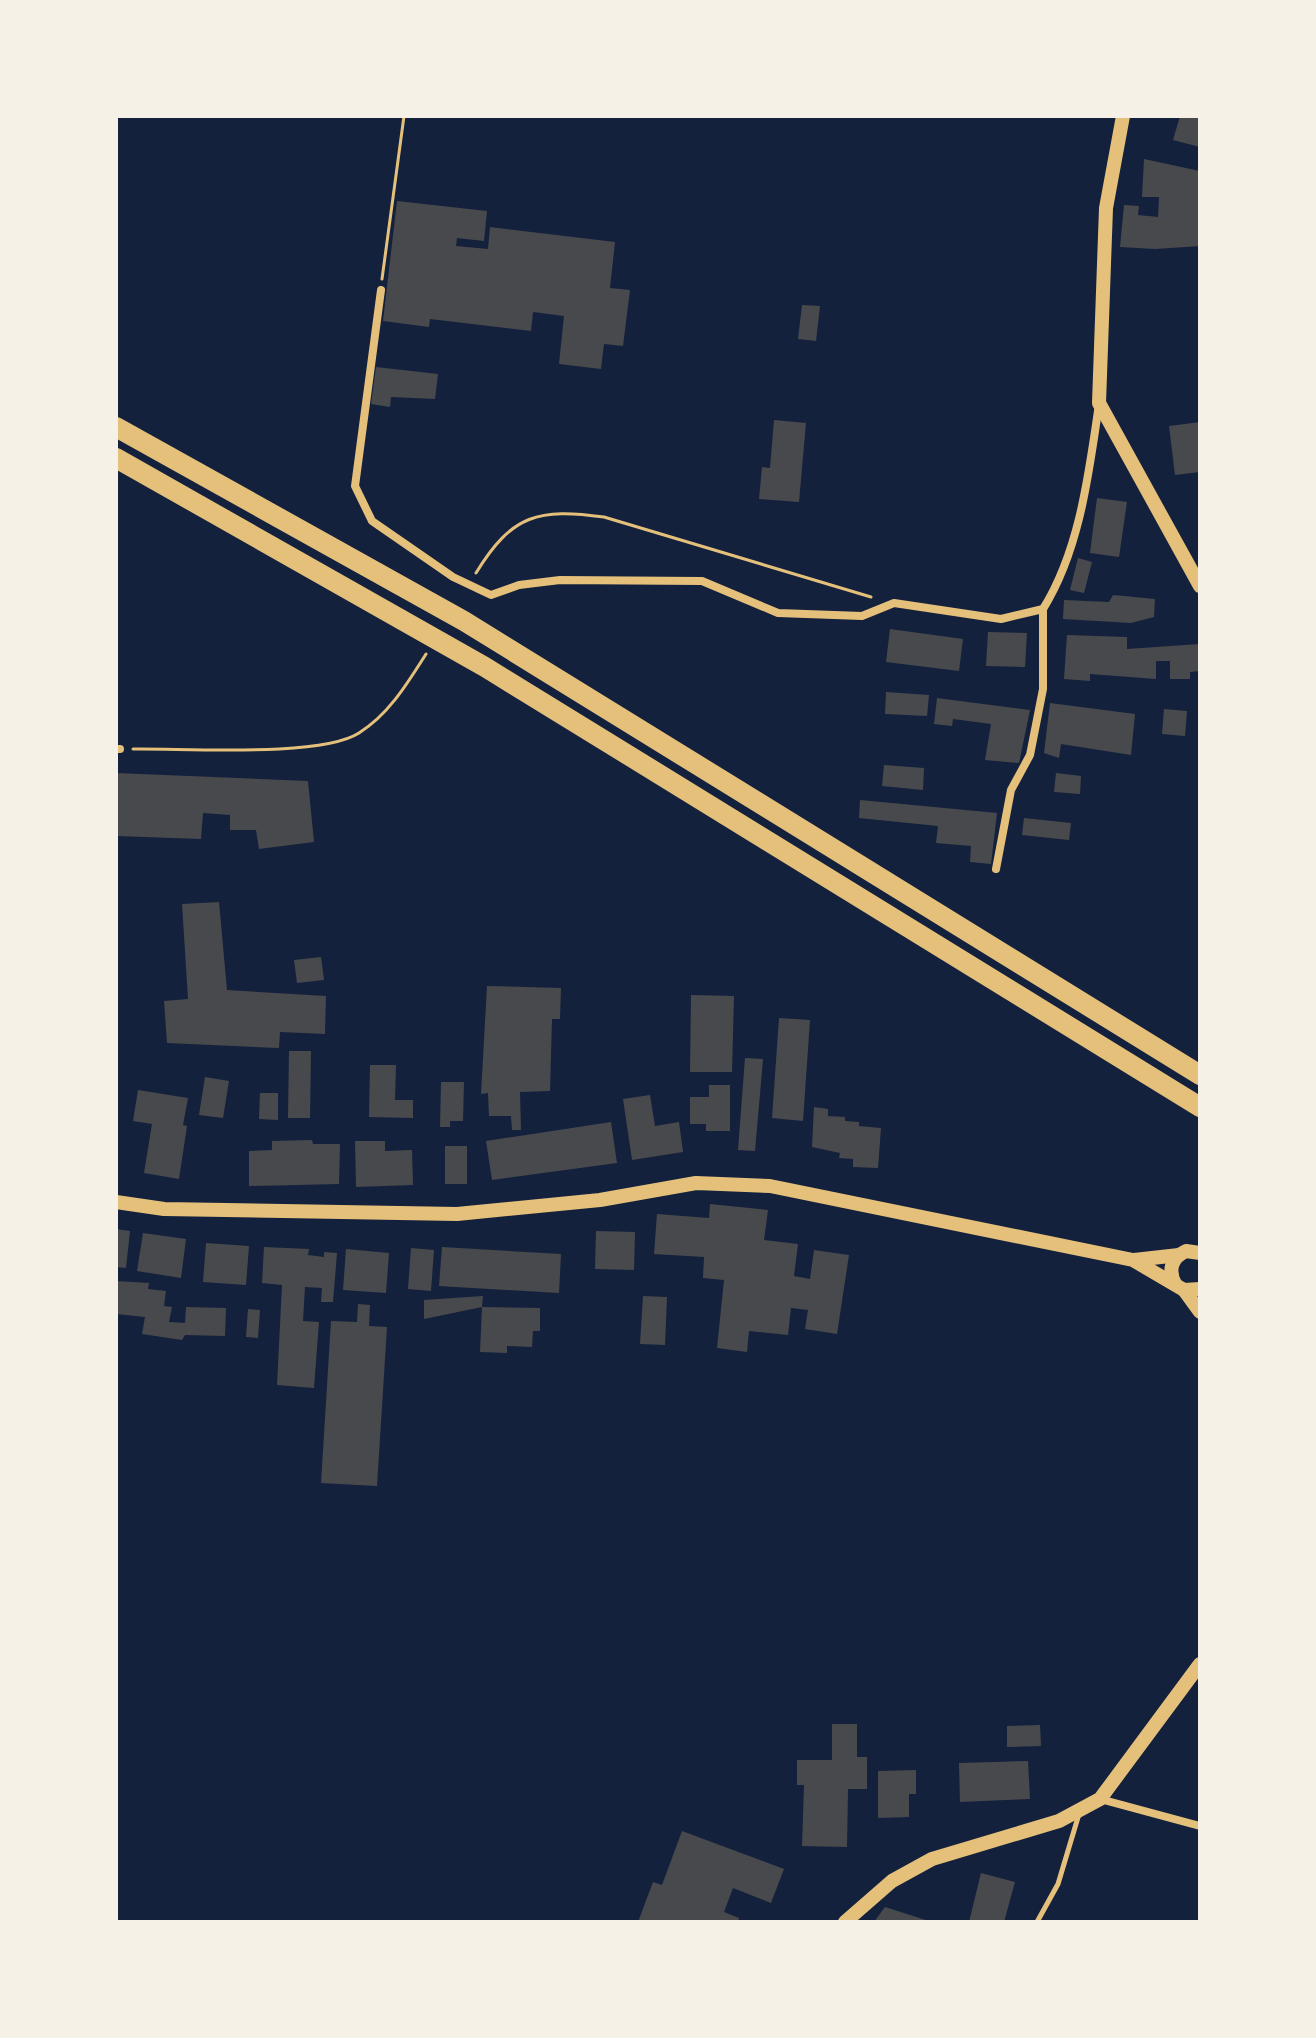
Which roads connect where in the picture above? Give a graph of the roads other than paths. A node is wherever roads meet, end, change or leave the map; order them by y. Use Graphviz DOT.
graph roads {
  1 [pos="1123,116"];
  2 [pos="381,290"];
  3 [pos="1099,403"];
  4 [pos="116,427"];
  5 [pos="116,458"];
  6 [pos="1200,586"];
  7 [pos="1043,609"];
  8 [pos="996,869"];
  9 [pos="1200,1075"];
  10 [pos="1200,1107"];
  11 [pos="116,1202"];
  12 [pos="1200,1238"];
  13 [pos="1188,1253"];
  14 [pos="1133,1260"];
  15 [pos="1180,1287"];
  16 [pos="1200,1289"];
  17 [pos="1200,1312"];
  18 [pos="1200,1664"];
  19 [pos="1100,1799"];
  20 [pos="1079,1813"];
  21 [pos="1200,1826"];
  22 [pos="845,1922"];
  23 [pos="1037,1922"];
  1 -- 3 [label="street"];
  2 -- 7 [label="street"];
  3 -- 6 [label="street"];
  3 -- 7 [label="street"];
  4 -- 9 [label="highway"];
  5 -- 10 [label="highway"];
  7 -- 8 [label="street"];
  11 -- 14 [label="street"];
  12 -- 13 [label="street"];
  13 -- 14 [label="street"];
  13 -- 15 [label="street"];
  14 -- 15 [label="street"];
  15 -- 16 [label="street"];
  15 -- 17 [label="street"];
  18 -- 19 [label="street"];
  19 -- 20 [label="street"];
  19 -- 21 [label="street"];
  20 -- 22 [label="street"];
  20 -- 23 [label="lane"];
}
